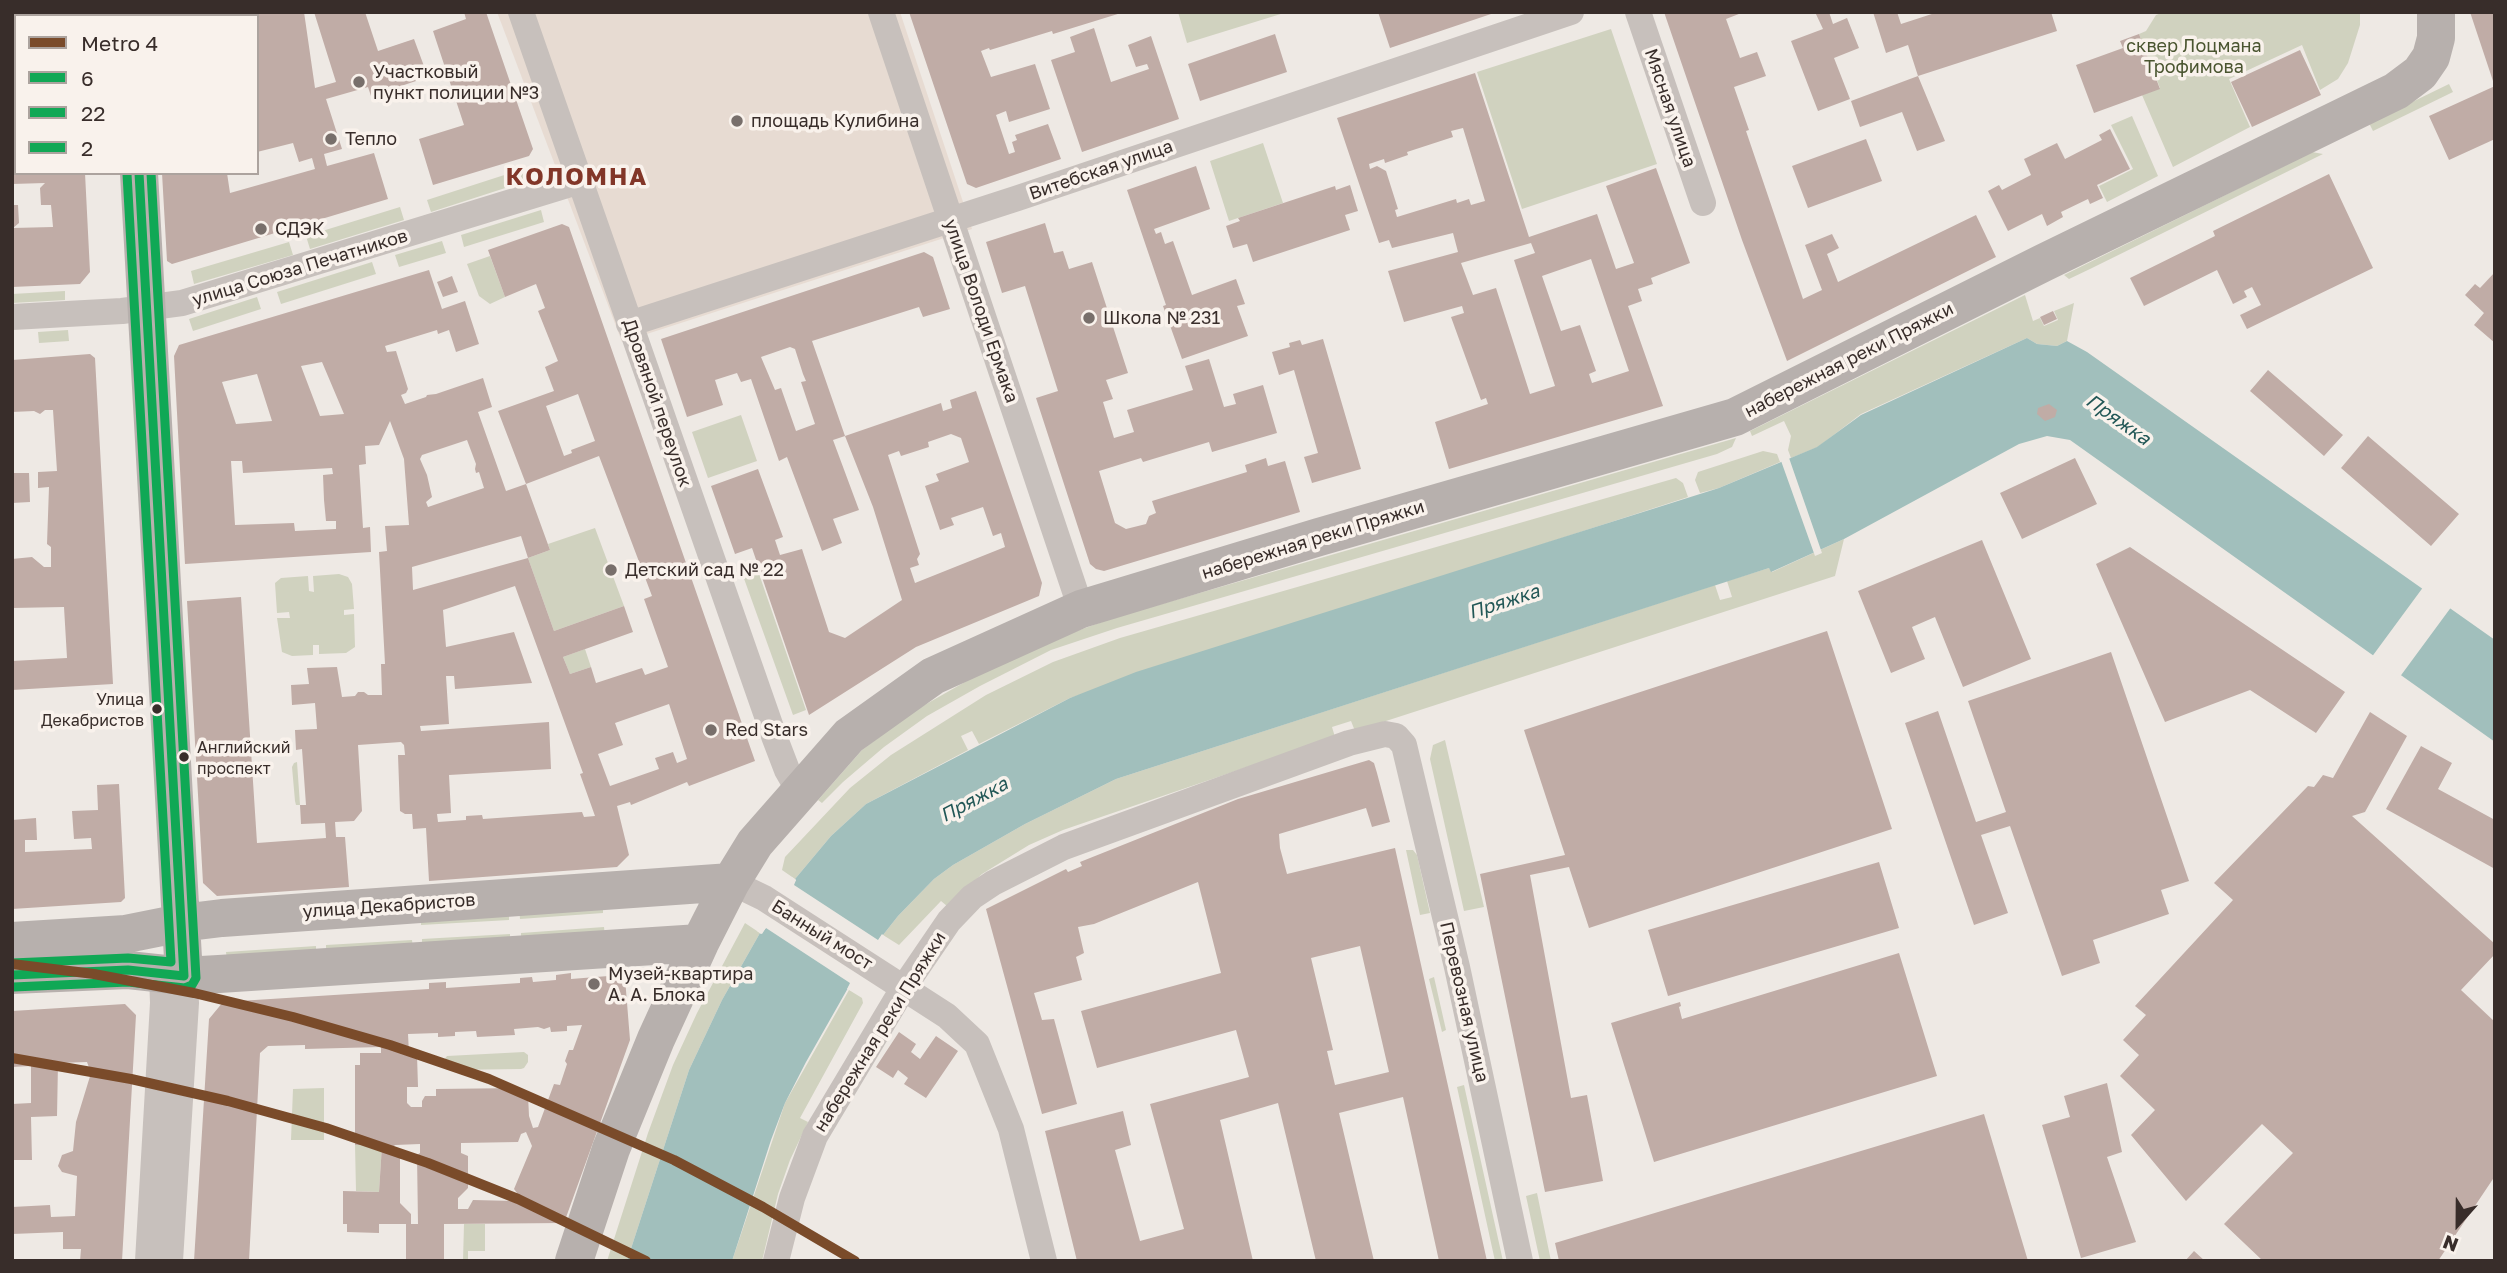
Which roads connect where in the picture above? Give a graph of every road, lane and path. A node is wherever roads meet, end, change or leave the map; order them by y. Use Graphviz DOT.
graph roads {
  1 [pos="521,12"];
  2 [pos="881,12"];
  3 [pos="1571,12"];
  4 [pos="1638,12"];
  5 [pos="2436,12"];
  6 [pos="114,175"];
  7 [pos="139,175"];
  8 [pos="580,181"];
  9 [pos="1703,203"];
  10 [pos="951,220"];
  11 [pos="134,310"];
  12 [pos="12,317"];
  13 [pos="629,324"];
  14 [pos="1081,609"];
  15 [pos="1404,744"];
  16 [pos="799,791"];
  17 [pos="748,890"];
  18 [pos="170,925"];
  19 [pos="12,941"];
  20 [pos="700,943"];
  21 [pos="12,975"];
  22 [pos="173,975"];
  23 [pos="904,987"];
  24 [pos="148,1261"];
  25 [pos="170,1261"];
  26 [pos="574,1261"];
  27 [pos="776,1261"];
  28 [pos="1044,1261"];
  29 [pos="1520,1261"];
  1 -- 8 [label="street, Дровяной переулок"];
  2 -- 10 [label="street, улица Володи Ермака"];
  3 -- 10 [label="street, Витебская улица"];
  4 -- 9 [label="street, Мясная улица"];
  5 -- 14 [label="main road, набережная реки Пряжки"];
  6 -- 11 [label="main road"];
  7 -- 11 [label="main road"];
  8 -- 11 [label="street, улица Союза Печатников"];
  8 -- 13 [label="street, Дровяной переулок"];
  10 -- 13 [label="street, Витебская улица"];
  10 -- 14 [label="street, улица Володи Ермака"];
  11 -- 12 [label="street, улица Союза Печатников"];
  11 -- 18 [label="main road"];
  13 -- 16 [label="street, Дровяной переулок"];
  14 -- 16 [label="main road, набережная реки Пряжки"];
  15 -- 23 [label="street, набережная реки Пряжки"];
  15 -- 29 [label="street, Перевозная улица"];
  16 -- 17 [label="main road, набережная реки Пряжки"];
  17 -- 18 [label="main road, улица Декабристов"];
  17 -- 20 [label="main road, набережная реки Пряжки"];
  17 -- 23 [label="street, Банный мост"];
  18 -- 19 [label="main road, улица Декабристов"];
  18 -- 22 [label="main road"];
  20 -- 22 [label="main road"];
  20 -- 26 [label="main road, набережная реки Пряжки"];
  21 -- 22 [label="main road"];
  22 -- 24 [label="street"];
  22 -- 25 [label="street"];
  23 -- 27 [label="street, набережная реки Пряжки"];
  23 -- 28 [label="street, Банный мост"];
}
